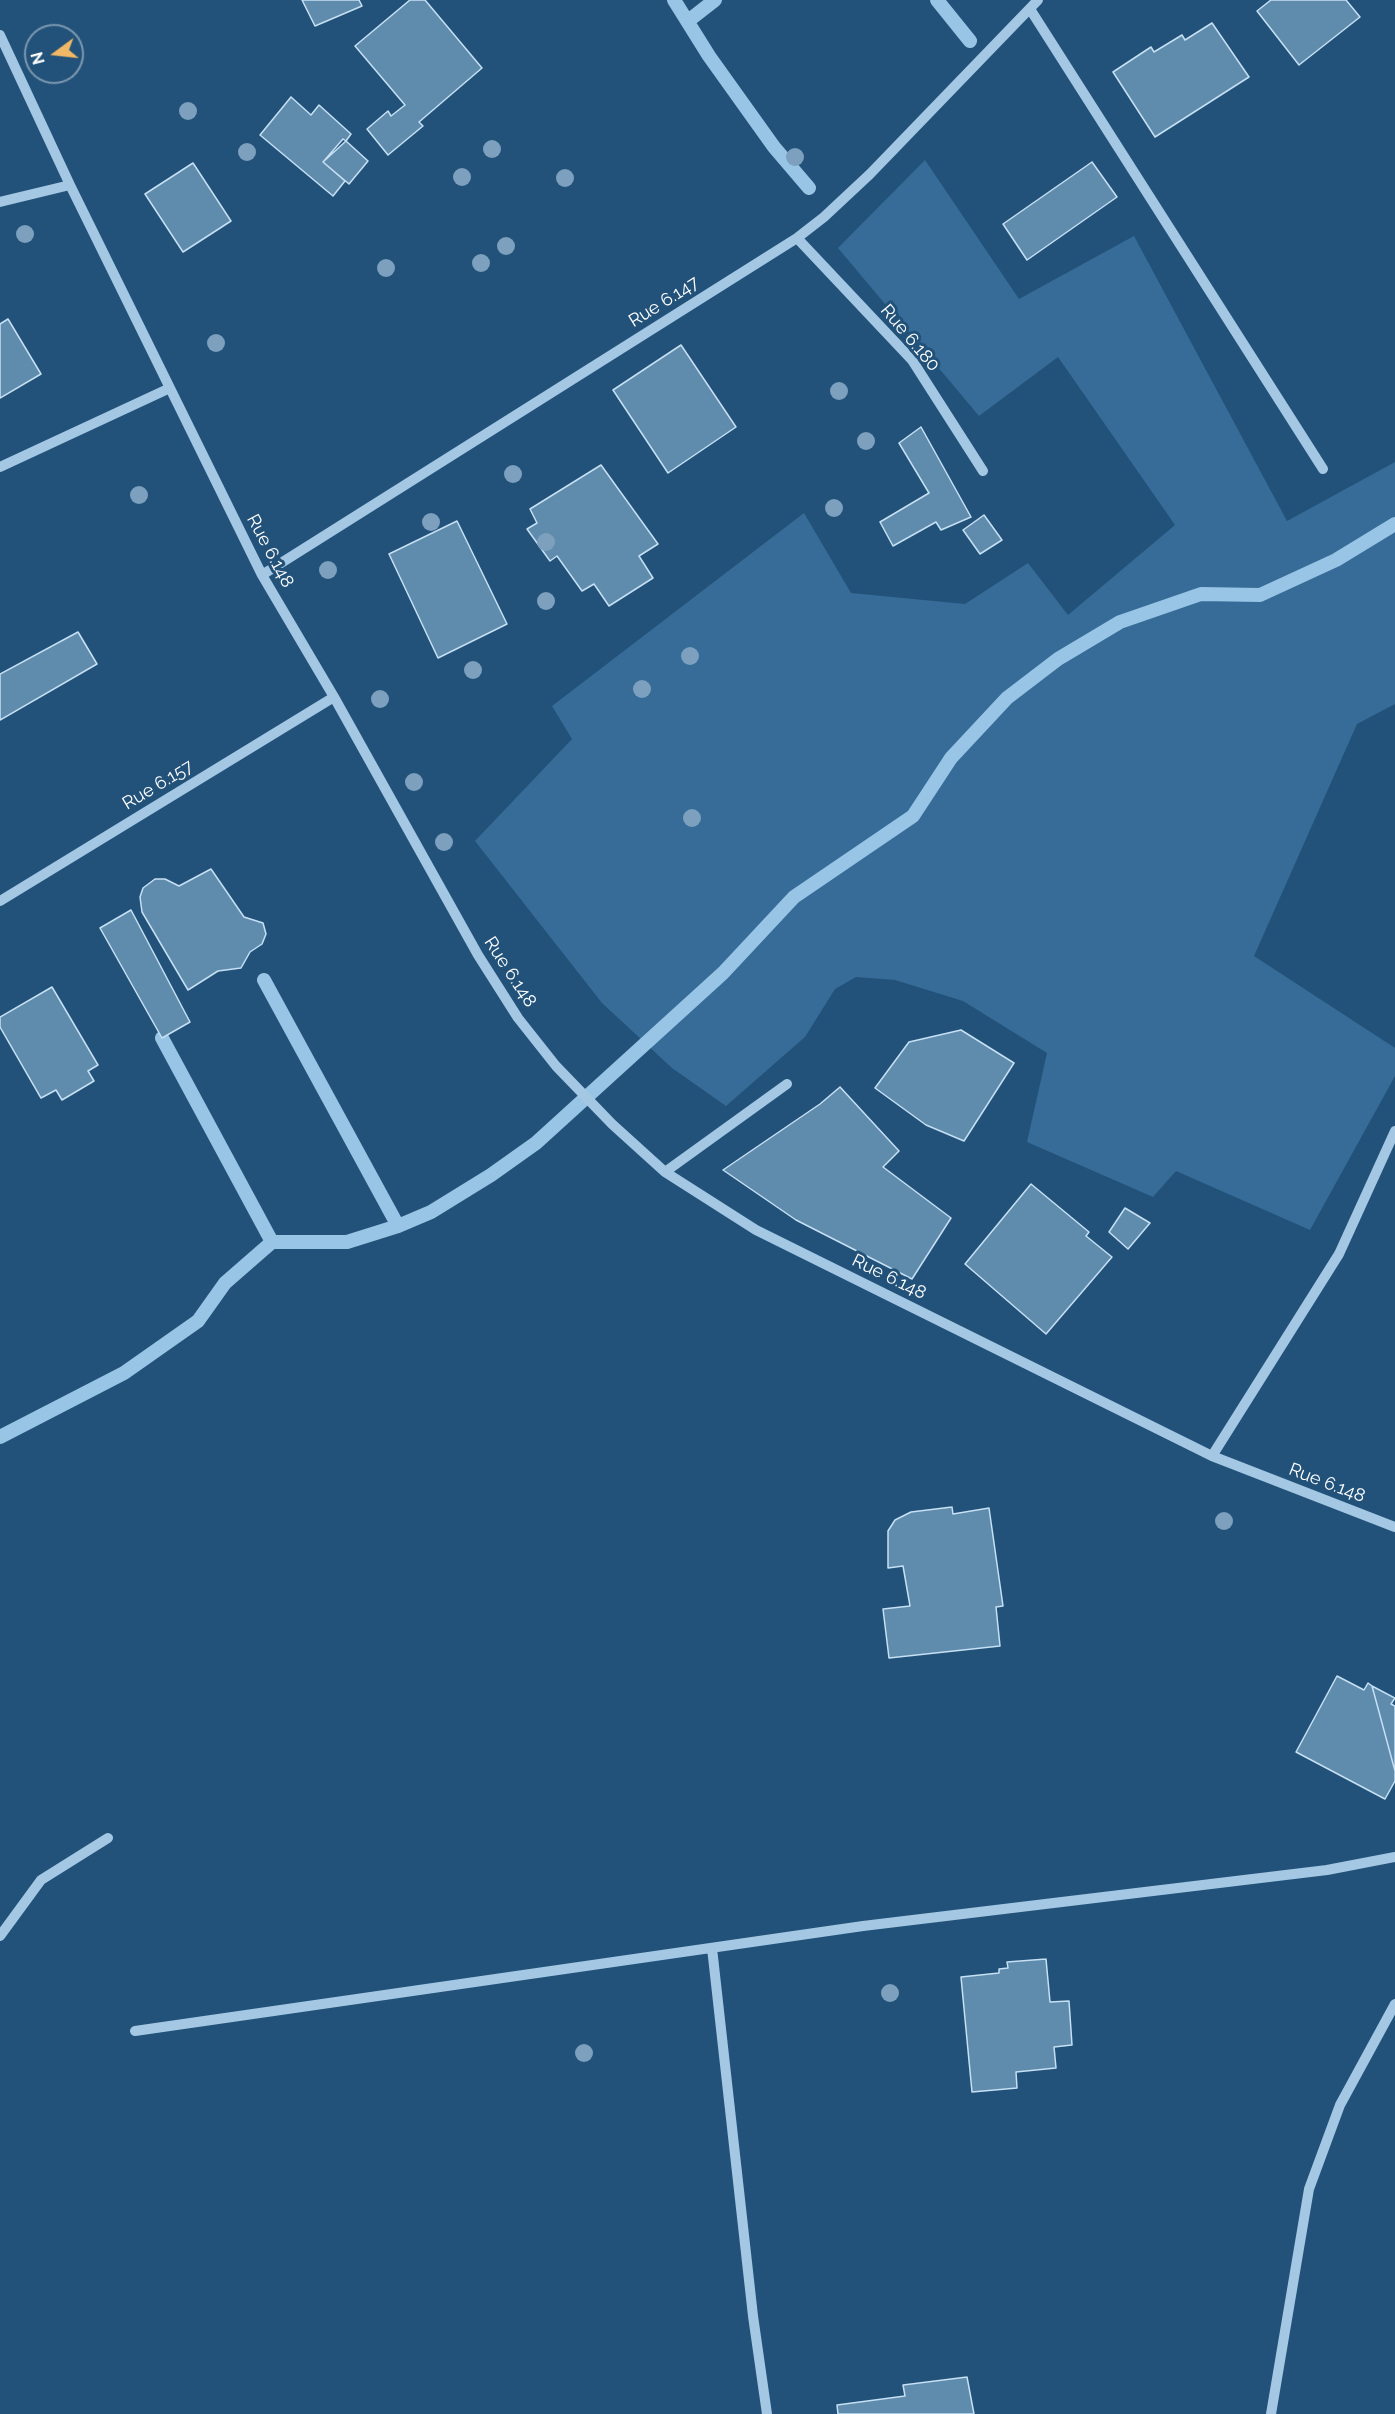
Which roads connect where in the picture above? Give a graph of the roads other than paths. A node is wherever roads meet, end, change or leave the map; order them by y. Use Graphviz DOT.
graph roads {
  1 [pos="1038,0"];
  2 [pos="1030,9"];
  3 [pos="0,35"];
  4 [pos="70,185"];
  5 [pos="0,202"];
  6 [pos="797,238"];
  7 [pos="170,388"];
  8 [pos="0,467"];
  9 [pos="1323,469"];
  10 [pos="983,471"];
  11 [pos="262,575"];
  12 [pos="334,697"];
  13 [pos="0,901"];
  14 [pos="787,1084"];
  15 [pos="1395,1131"];
  16 [pos="665,1172"];
  17 [pos="1212,1456"];
  18 [pos="1395,1527"];
  19 [pos="108,1838"];
  20 [pos="1395,1857"];
  21 [pos="0,1936"];
  22 [pos="712,1948"];
  23 [pos="1395,2004"];
  24 [pos="135,2031"];
  25 [pos="767,2414"];
  26 [pos="1271,2414"];
  1 -- 2 [label="street, Rue 6.147"];
  2 -- 6 [label="street, Rue 6.147"];
  2 -- 9 [label="street"];
  3 -- 4 [label="street, Rue 6.148"];
  4 -- 5 [label="street"];
  4 -- 7 [label="street, Rue 6.148"];
  6 -- 10 [label="street, Rue 6.180"];
  6 -- 11 [label="street, Rue 6.147"];
  7 -- 8 [label="street"];
  7 -- 11 [label="street, Rue 6.148"];
  11 -- 12 [label="street, Rue 6.148"];
  12 -- 13 [label="street, Rue 6.157"];
  12 -- 16 [label="street, Rue 6.148"];
  14 -- 16 [label="street"];
  15 -- 17 [label="street"];
  16 -- 17 [label="street, Rue 6.148"];
  17 -- 18 [label="street, Rue 6.148"];
  19 -- 21 [label="street"];
  20 -- 22 [label="street"];
  22 -- 24 [label="street"];
  22 -- 25 [label="street"];
  23 -- 26 [label="street"];
}
